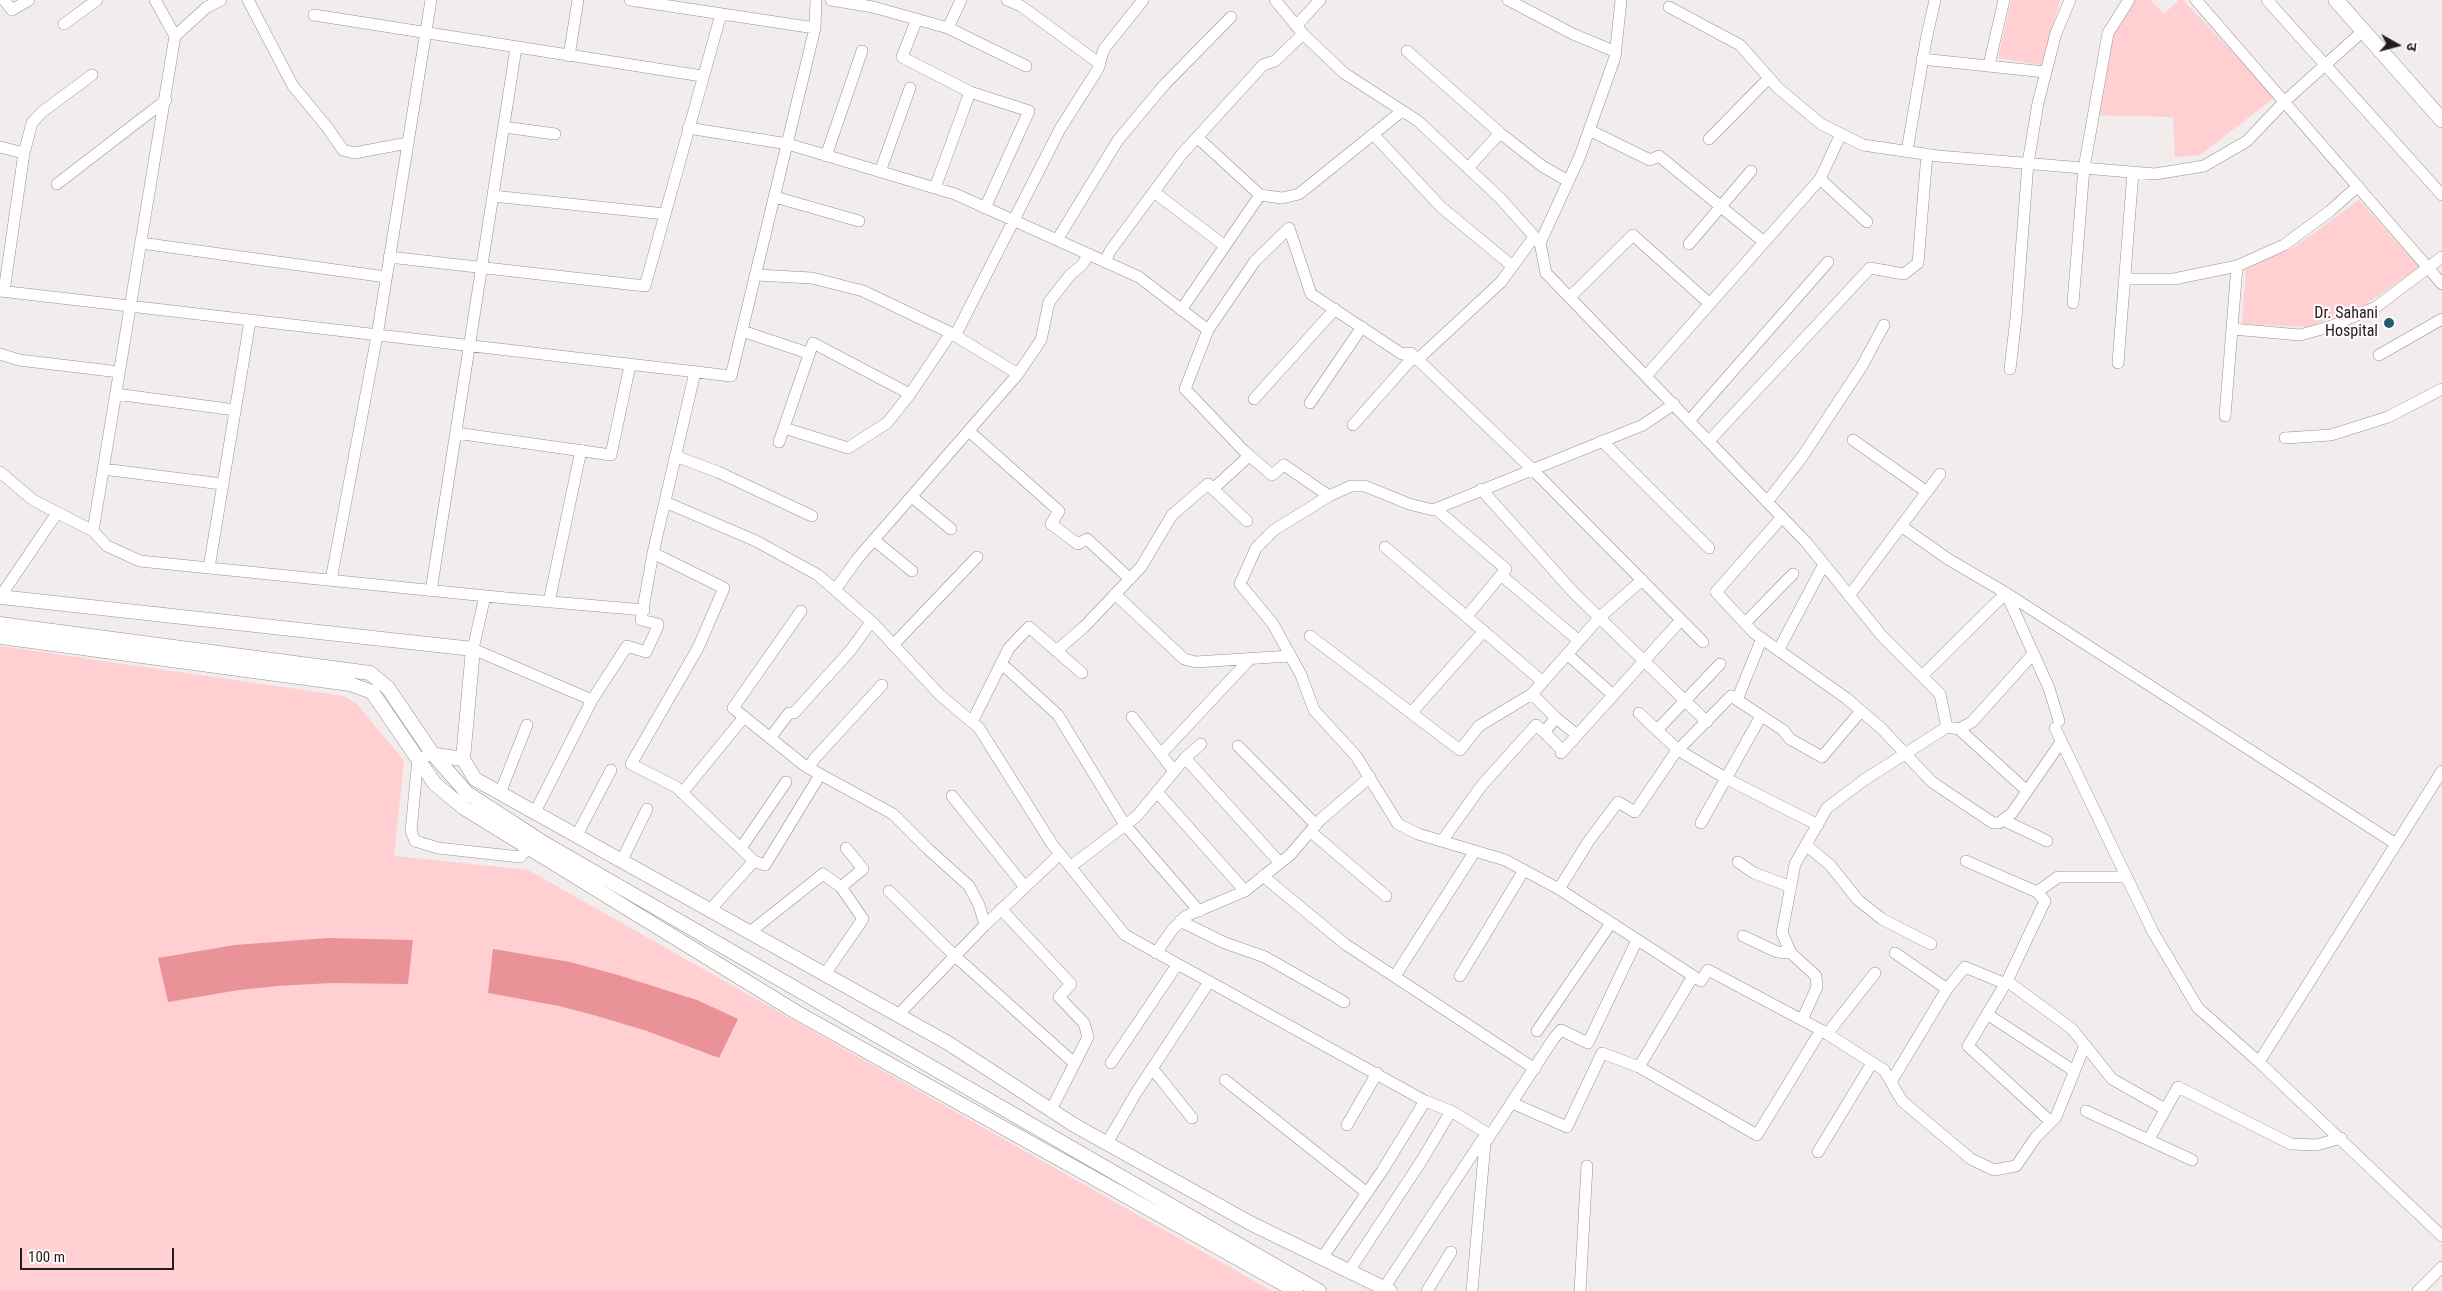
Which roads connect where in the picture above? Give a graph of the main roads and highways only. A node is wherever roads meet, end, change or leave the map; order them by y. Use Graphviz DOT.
graph roads {
  1 [pos="2336,0"];
  2 [pos="2442,120"];
  1 -- 2 [label="main road"];
}
